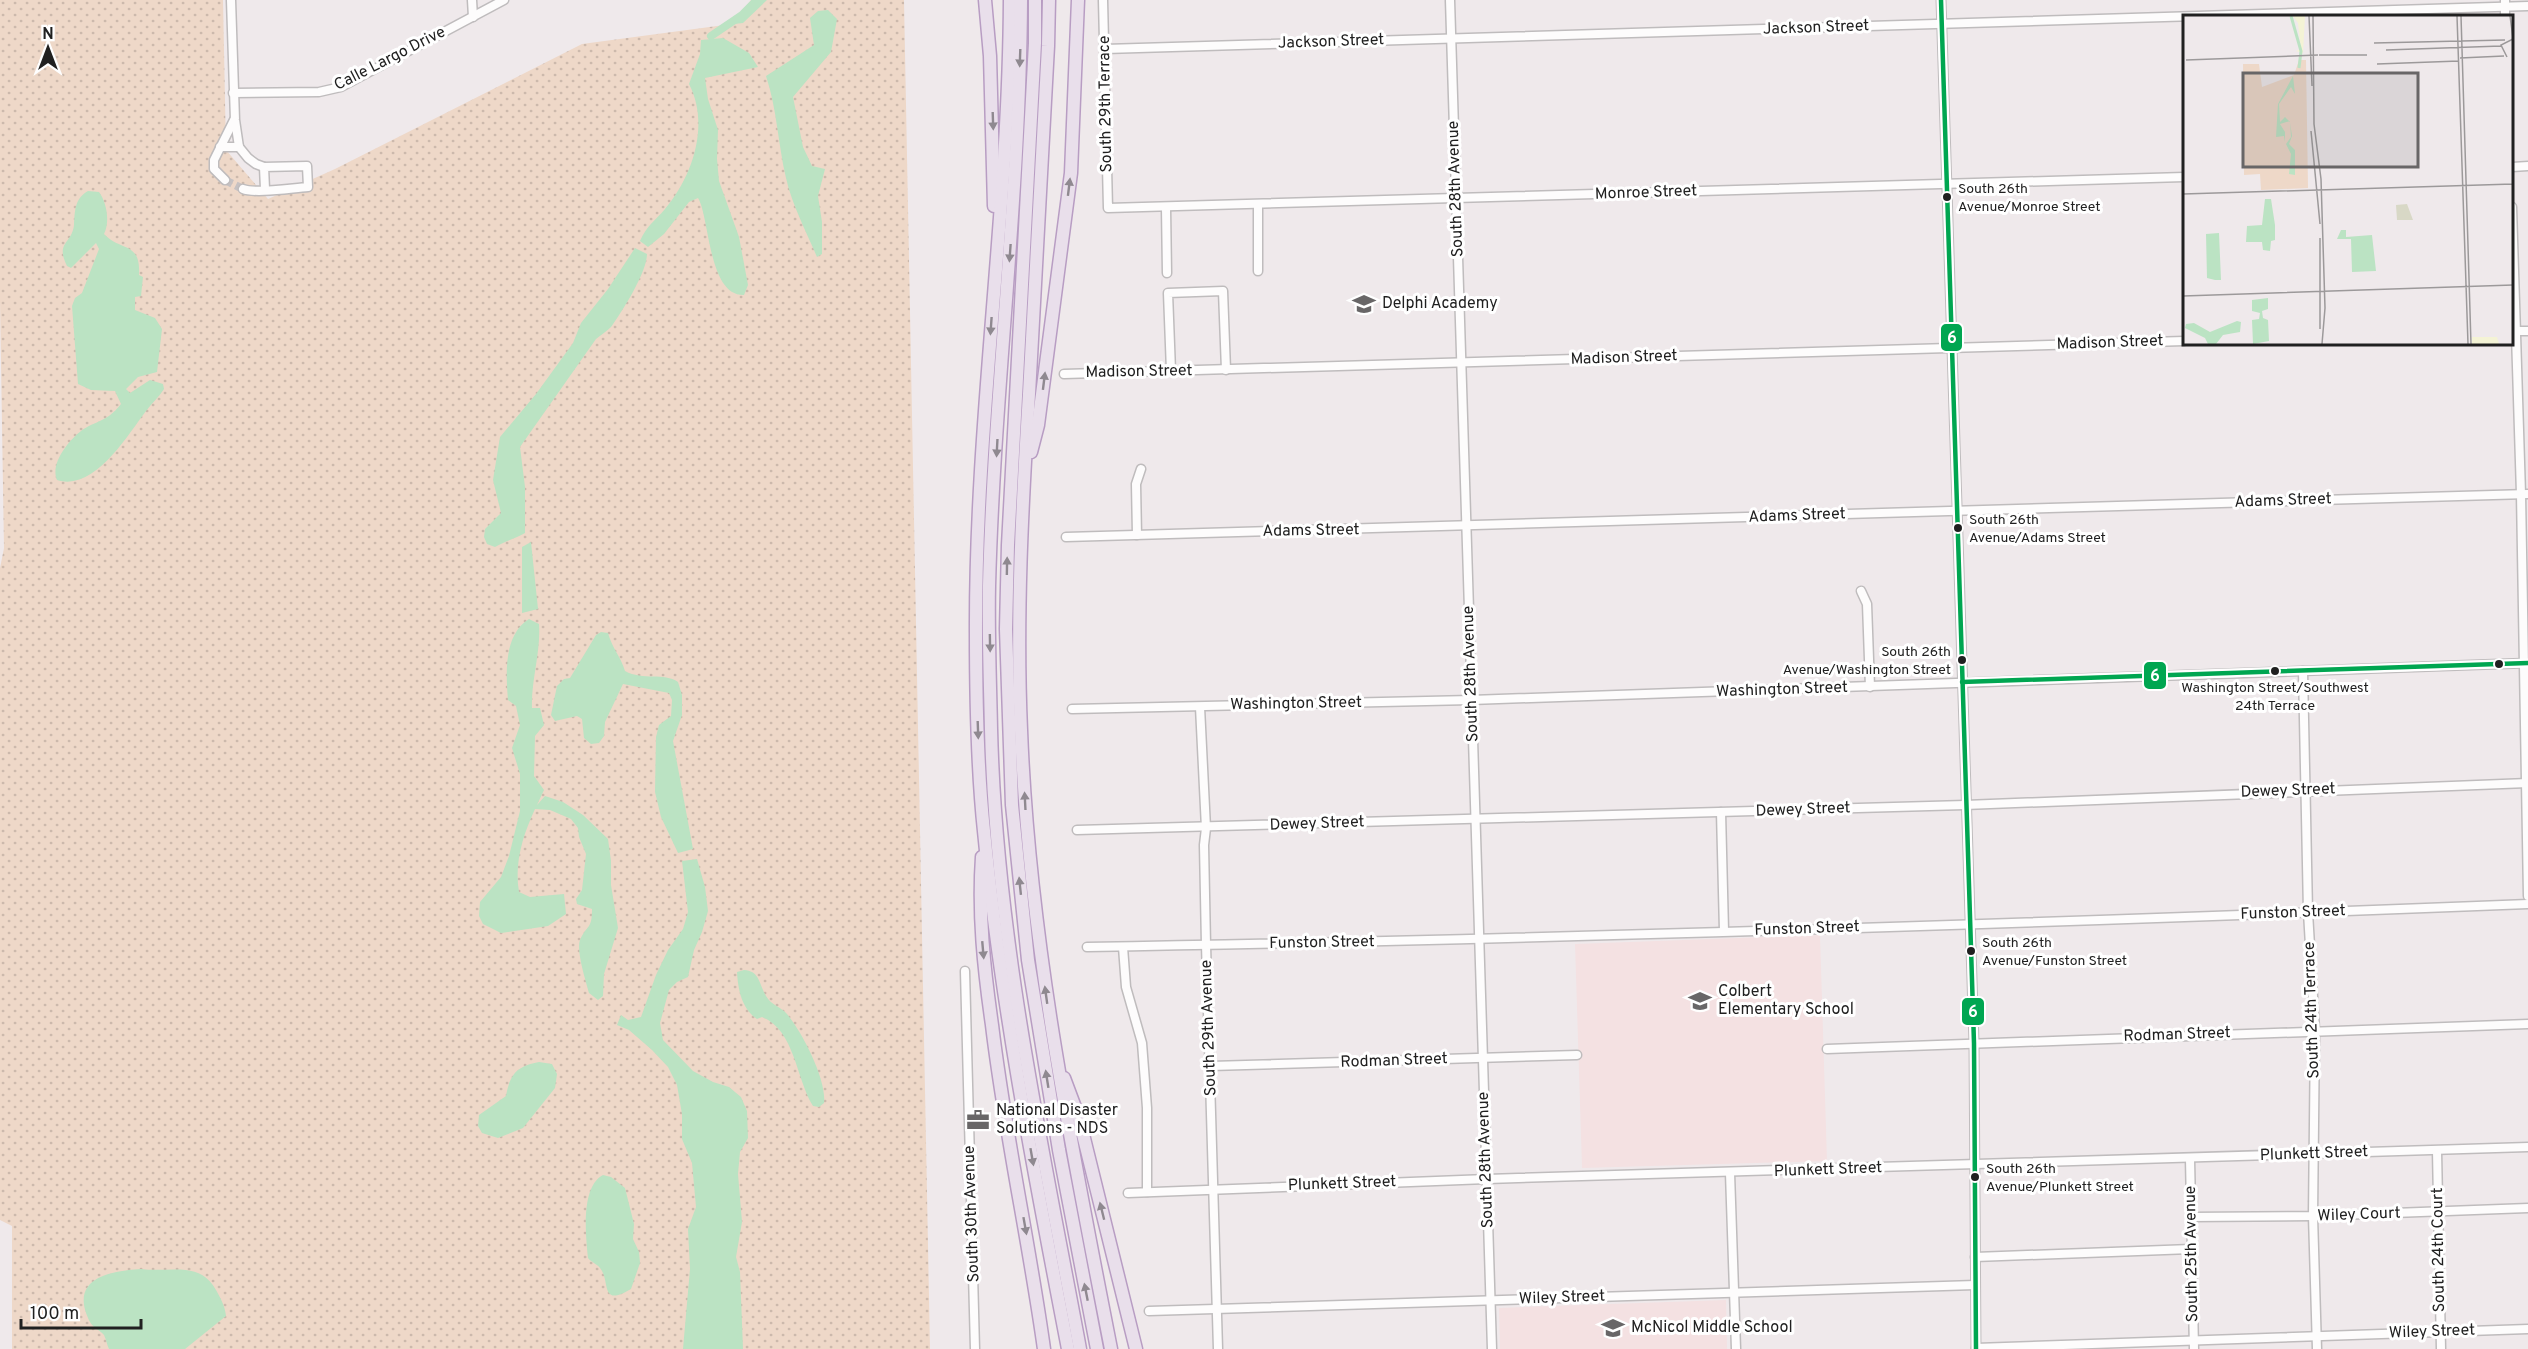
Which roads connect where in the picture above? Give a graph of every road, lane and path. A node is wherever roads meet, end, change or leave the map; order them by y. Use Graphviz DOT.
graph roads {
  1 [pos="231,0"];
  2 [pos="472,0"];
  3 [pos="504,0"];
  4 [pos="985,0"];
  5 [pos="1010,0"];
  6 [pos="1021,0"];
  7 [pos="1035,0"];
  8 [pos="1048,0"];
  9 [pos="1078,0"];
  10 [pos="1103,0"];
  11 [pos="1449,0"];
  12 [pos="1941,0"];
  13 [pos="2505,3"];
  14 [pos="2528,6"];
  15 [pos="2183,15"];
  16 [pos="2183,15"];
  17 [pos="473,17"];
  18 [pos="1942,24"];
  19 [pos="1451,39"];
  20 [pos="1105,49"];
  21 [pos="233,93"];
  22 [pos="235,120"];
  23 [pos="220,147"];
  24 [pos="239,147"];
  25 [pos="264,166"];
  26 [pos="2183,177"];
  27 [pos="225,180"];
  28 [pos="1946,184"];
  29 [pos="243,189"];
  30 [pos="266,189"];
  31 [pos="1456,199"];
  32 [pos="1257,205"];
  33 [pos="1108,208"];
  34 [pos="1166,208"];
  35 [pos="997,246"];
  36 [pos="1257,271"];
  37 [pos="1167,273"];
  38 [pos="2513,290"];
  39 [pos="2514,331"];
  40 [pos="2528,331"];
  41 [pos="2183,341"];
  42 [pos="1953,348"];
  43 [pos="1460,363"];
  44 [pos="1171,370"];
  45 [pos="1226,370"];
  46 [pos="1064,374"];
  47 [pos="1141,469"];
  48 [pos="1024,479"];
  49 [pos="2525,494"];
  50 [pos="1957,511"];
  51 [pos="1467,527"];
  52 [pos="1137,535"];
  53 [pos="1066,537"];
  54 [pos="1861,591"];
  55 [pos="2527,663"];
  56 [pos="2303,671"];
  57 [pos="1962,682"];
  58 [pos="1870,687"];
  59 [pos="1471,700"];
  60 [pos="1200,707"];
  61 [pos="1072,709"];
  62 [pos="2527,783"];
  63 [pos="2306,790"];
  64 [pos="1965,805"];
  65 [pos="1721,812"];
  66 [pos="1475,819"];
  67 [pos="1206,828"];
  68 [pos="984,829"];
  69 [pos="1077,830"];
  70 [pos="2528,896"];
  71 [pos="2528,903"];
  72 [pos="2308,912"];
  73 [pos="1969,924"];
  74 [pos="1724,931"];
  75 [pos="1479,939"];
  76 [pos="1206,945"];
  77 [pos="1123,946"];
  78 [pos="1087,947"];
  79 [pos="965,971"];
  80 [pos="2528,1024"];
  81 [pos="2315,1030"];
  82 [pos="1974,1043"];
  83 [pos="1827,1049"];
  84 [pos="1054,1053"];
  85 [pos="1577,1055"];
  86 [pos="1483,1058"];
  87 [pos="1211,1066"];
  88 [pos="2528,1148"];
  89 [pos="2437,1151"];
  90 [pos="2313,1153"];
  91 [pos="2190,1159"];
  92 [pos="1975,1164"];
  93 [pos="1730,1173"];
  94 [pos="1487,1179"];
  95 [pos="1214,1188"];
  96 [pos="1147,1192"];
  97 [pos="1128,1193"];
  98 [pos="2528,1208"];
  99 [pos="2438,1212"];
  100 [pos="2190,1216"];
  101 [pos="2313,1216"];
  102 [pos="2191,1249"];
  103 [pos="1975,1257"];
  104 [pos="1975,1285"];
  105 [pos="1733,1293"];
  106 [pos="1490,1300"];
  107 [pos="1216,1308"];
  108 [pos="1149,1311"];
  109 [pos="2528,1329"];
  110 [pos="2441,1332"];
  111 [pos="2317,1337"];
  112 [pos="2194,1345"];
  113 [pos="975,1349"];
  114 [pos="1044,1349"];
  115 [pos="1068,1349"];
  116 [pos="1080,1349"];
  117 [pos="1097,1349"];
  118 [pos="1110,1349"];
  119 [pos="1136,1349"];
  120 [pos="1218,1349"];
  121 [pos="1491,1349"];
  122 [pos="1736,1349"];
  123 [pos="1976,1349"];
  124 [pos="2317,1349"];
  125 [pos="2441,1349"];
  1 -- 21 [label="street"];
  2 -- 17 [label="street"];
  3 -- 17 [label="street, Calle Largo Drive"];
  4 -- 35 [label="highway, one-way"];
  5 -- 35 [label="highway"];
  6 -- 116 [label="highway, one-way"];
  117 -- 7 [label="highway, one-way"];
  8 -- 48 [label="highway"];
  48 -- 9 [label="highway, one-way"];
  10 -- 20 [label="street, South 29th Terrace"];
  11 -- 19 [label="street, South 28th Avenue"];
  12 -- 18 [label="street"];
  13 -- 14 [label="street, Jackson Street"];
  13 -- 15 [label="street, Jackson Street"];
  16 -- 18 [label="street, Jackson Street"];
  17 -- 21 [label="street, Calle Largo Drive"];
  18 -- 19 [label="street, Jackson Street"];
  18 -- 28 [label="street"];
  19 -- 20 [label="street, Jackson Street"];
  19 -- 31 [label="street, South 28th Avenue"];
  20 -- 33 [label="street, South 29th Terrace"];
  21 -- 22 [label="street"];
  22 -- 23 [label="street"];
  22 -- 24 [label="street"];
  23 -- 24 [label="street"];
  23 -- 27 [label="street"];
  24 -- 25 [label="street"];
  25 -- 30 [label="street"];
  25 -- 30 [label="street"];
  26 -- 28 [label="street, Monroe Street"];
  28 -- 31 [label="street, Monroe Street"];
  28 -- 42 [label="street"];
  29 -- 30 [label="street"];
  31 -- 32 [label="street, Monroe Street"];
  31 -- 43 [label="street, South 28th Avenue"];
  32 -- 34 [label="street, Monroe Street"];
  32 -- 36 [label="street"];
  33 -- 34 [label="street, Monroe Street"];
  34 -- 37 [label="street"];
  35 -- 68 [label="highway, one-way"];
  38 -- 39 [label="street"];
  39 -- 40 [label="street"];
  39 -- 49 [label="street"];
  41 -- 42 [label="street, Madison Street"];
  42 -- 43 [label="street, Madison Street"];
  42 -- 50 [label="street"];
  43 -- 45 [label="street, Madison Street"];
  43 -- 51 [label="street, South 28th Avenue"];
  44 -- 45 [label="street, Madison Street"];
  44 -- 45 [label="street"];
  44 -- 46 [label="street, Madison Street"];
  47 -- 52 [label="street"];
  84 -- 48 [label="highway, one-way"];
  49 -- 50 [label="street, Adams Street"];
  49 -- 55 [label="street"];
  50 -- 51 [label="street, Adams Street"];
  50 -- 57 [label="street"];
  51 -- 52 [label="street, Adams Street"];
  51 -- 59 [label="street, South 28th Avenue"];
  52 -- 53 [label="street, Adams Street"];
  54 -- 58 [label="street"];
  55 -- 56 [label="street, Washington Street"];
  55 -- 62 [label="street"];
  56 -- 57 [label="street, Washington Street"];
  56 -- 63 [label="street, South 24th Terrace"];
  57 -- 58 [label="street, Washington Street"];
  57 -- 64 [label="street"];
  58 -- 59 [label="street, Washington Street"];
  59 -- 60 [label="street, Washington Street"];
  59 -- 66 [label="street, South 28th Avenue"];
  60 -- 61 [label="street, Washington Street"];
  60 -- 67 [label="street, South 29th Avenue"];
  62 -- 63 [label="street, Dewey Street"];
  62 -- 70 [label="street"];
  63 -- 64 [label="street, Dewey Street"];
  63 -- 72 [label="street, South 24th Terrace"];
  64 -- 65 [label="street, Dewey Street"];
  64 -- 73 [label="street"];
  65 -- 66 [label="street, Dewey Street"];
  65 -- 74 [label="street"];
  66 -- 67 [label="street, Dewey Street"];
  66 -- 75 [label="street, South 28th Avenue"];
  67 -- 69 [label="street, Dewey Street"];
  67 -- 76 [label="street, South 29th Avenue"];
  68 -- 114 [label="highway, one-way"];
  68 -- 115 [label="highway, one-way"];
  71 -- 72 [label="street, Funston Street"];
  72 -- 73 [label="street, Funston Street"];
  72 -- 81 [label="street, South 24th Terrace"];
  73 -- 74 [label="street, Funston Street"];
  73 -- 82 [label="street"];
  74 -- 75 [label="street, Funston Street"];
  75 -- 76 [label="street, Funston Street"];
  75 -- 86 [label="street, South 28th Avenue"];
  76 -- 77 [label="street, Funston Street"];
  76 -- 87 [label="street, South 29th Avenue"];
  77 -- 78 [label="street, Funston Street"];
  77 -- 96 [label="street"];
  79 -- 113 [label="street, South 30th Avenue"];
  80 -- 81 [label="street, Rodman Street"];
  81 -- 82 [label="street, Rodman Street"];
  81 -- 90 [label="street, South 24th Terrace"];
  82 -- 83 [label="street, Rodman Street"];
  82 -- 92 [label="street"];
  84 -- 118 [label="highway"];
  119 -- 84 [label="highway, one-way"];
  85 -- 86 [label="street, Rodman Street"];
  86 -- 87 [label="street, Rodman Street"];
  86 -- 94 [label="street, South 28th Avenue"];
  87 -- 95 [label="street, South 29th Avenue"];
  88 -- 89 [label="street, Plunkett Street"];
  89 -- 90 [label="street, Plunkett Street"];
  89 -- 99 [label="street, South 24th Court"];
  90 -- 91 [label="street, Plunkett Street"];
  90 -- 101 [label="street, South 24th Terrace"];
  91 -- 92 [label="street, Plunkett Street"];
  91 -- 100 [label="street, South 25th Avenue"];
  92 -- 93 [label="street, Plunkett Street"];
  92 -- 103 [label="street"];
  93 -- 94 [label="street, Plunkett Street"];
  93 -- 105 [label="street"];
  94 -- 95 [label="street, Plunkett Street"];
  94 -- 106 [label="street, South 28th Avenue"];
  95 -- 96 [label="street, Plunkett Street"];
  95 -- 107 [label="street, South 29th Avenue"];
  96 -- 97 [label="street, Plunkett Street"];
  98 -- 99 [label="street, Wiley Court"];
  99 -- 101 [label="street, Wiley Court"];
  99 -- 110 [label="street, South 24th Court"];
  100 -- 101 [label="street, Wiley Court"];
  100 -- 102 [label="street, South 25th Avenue"];
  101 -- 111 [label="street, South 24th Terrace"];
  102 -- 103 [label="street"];
  102 -- 112 [label="street, South 25th Avenue"];
  103 -- 104 [label="street"];
  104 -- 105 [label="street, Wiley Street"];
  104 -- 123 [label="street"];
  105 -- 106 [label="street, Wiley Street"];
  105 -- 122 [label="street"];
  106 -- 107 [label="street, Wiley Street"];
  106 -- 121 [label="street, South 28th Avenue"];
  107 -- 108 [label="street, Wiley Street"];
  107 -- 120 [label="street, South 29th Avenue"];
  109 -- 110 [label="street, Wiley Street"];
  110 -- 111 [label="street, Wiley Street"];
  110 -- 125 [label="street, South 24th Court"];
  111 -- 112 [label="street, Wiley Street"];
  111 -- 124 [label="street, South 24th Terrace"];
  112 -- 123 [label="street, Wiley Street"];
}
